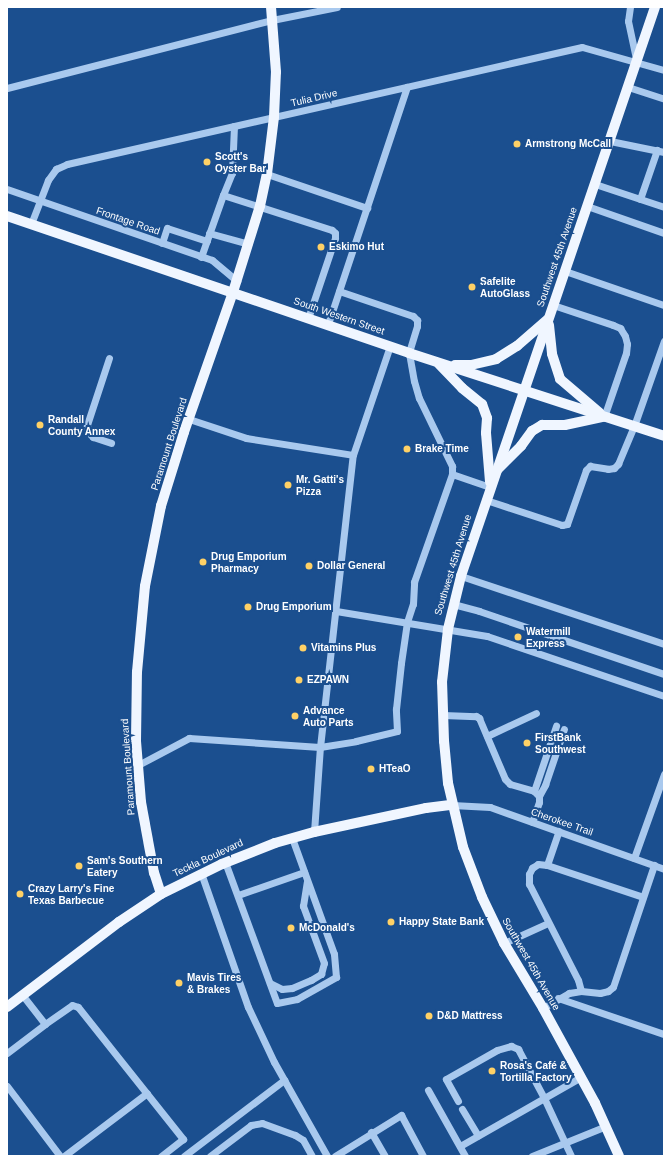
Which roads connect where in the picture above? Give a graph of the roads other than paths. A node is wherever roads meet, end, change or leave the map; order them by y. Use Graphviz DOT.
graph roads {
  1 [pos="271,7"];
  2 [pos="336,7"];
  3 [pos="630,7"];
  4 [pos="656,7"];
  5 [pos="272,20"];
  6 [pos="636,62"];
  7 [pos="664,70"];
  8 [pos="407,87"];
  9 [pos="628,87"];
  10 [pos="7,88"];
  11 [pos="664,99"];
  12 [pos="274,117"];
  13 [pos="234,126"];
  14 [pos="610,141"];
  15 [pos="660,151"];
  16 [pos="267,174"];
  17 [pos="595,184"];
  18 [pos="7,190"];
  19 [pos="223,195"];
  20 [pos="640,199"];
  21 [pos="39,201"];
  22 [pos="260,206"];
  23 [pos="587,206"];
  24 [pos="664,207"];
  25 [pos="367,208"];
  26 [pos="7,216"];
  27 [pos="31,224"];
  28 [pos="209,233"];
  29 [pos="664,233"];
  30 [pos="207,241"];
  31 [pos="162,243"];
  32 [pos="249,244"];
  33 [pos="201,257"];
  34 [pos="565,271"];
  35 [pos="237,281"];
  36 [pos="339,291"];
  37 [pos="233,292"];
  38 [pos="553,304"];
  39 [pos="664,305"];
  40 [pos="308,318"];
  41 [pos="548,319"];
  42 [pos="328,324"];
  43 [pos="664,341"];
  44 [pos="390,346"];
  45 [pos="409,353"];
  46 [pos="108,358"];
  47 [pos="442,364"];
  48 [pos="524,390"];
  49 [pos="604,417"];
  50 [pos="189,419"];
  51 [pos="634,426"];
  52 [pos="664,436"];
  53 [pos="111,443"];
  54 [pos="353,455"];
  55 [pos="496,472"];
  56 [pos="452,474"];
  57 [pos="490,487"];
  58 [pos="486,500"];
  59 [pos="461,576"];
  60 [pos="453,604"];
  61 [pos="336,611"];
  62 [pos="407,622"];
  63 [pos="448,629"];
  64 [pos="664,644"];
  65 [pos="664,674"];
  66 [pos="664,696"];
  67 [pos="536,713"];
  68 [pos="443,716"];
  69 [pos="556,726"];
  70 [pos="564,729"];
  71 [pos="487,736"];
  72 [pos="320,747"];
  73 [pos="138,765"];
  74 [pos="664,774"];
  75 [pos="537,794"];
  76 [pos="452,805"];
  77 [pos="532,822"];
  78 [pos="559,831"];
  79 [pos="314,832"];
  80 [pos="292,838"];
  81 [pos="634,858"];
  82 [pos="225,862"];
  83 [pos="547,865"];
  84 [pos="654,865"];
  85 [pos="664,869"];
  86 [pos="304,872"];
  87 [pos="201,874"];
  88 [pos="307,881"];
  89 [pos="161,894"];
  90 [pos="238,895"];
  91 [pos="643,897"];
  92 [pos="548,923"];
  93 [pos="504,943"];
  94 [pos="270,983"];
  95 [pos="580,991"];
  96 [pos="22,995"];
  97 [pos="558,998"];
  98 [pos="7,1007"];
  99 [pos="542,1008"];
  100 [pos="45,1024"];
  101 [pos="664,1034"];
  102 [pos="7,1053"];
  103 [pos="581,1077"];
  104 [pos="284,1080"];
  105 [pos="7,1086"];
  106 [pos="428,1090"];
  107 [pos="147,1093"];
  108 [pos="544,1098"];
  109 [pos="458,1101"];
  110 [pos="462,1108"];
  111 [pos="606,1126"];
  112 [pos="371,1132"];
  113 [pos="478,1136"];
  114 [pos="566,1143"];
  115 [pos="460,1146"];
  116 [pos="60,1156"];
  117 [pos="64,1156"];
  118 [pos="161,1156"];
  119 [pos="184,1156"];
  120 [pos="210,1156"];
  121 [pos="312,1156"];
  122 [pos="327,1156"];
  123 [pos="335,1156"];
  124 [pos="384,1156"];
  125 [pos="423,1156"];
  126 [pos="465,1156"];
  127 [pos="532,1156"];
  128 [pos="571,1156"];
  129 [pos="620,1156"];
  1 -- 5 [label="main road, Paramount Boulevard"];
  2 -- 5 [label="street"];
  3 -- 6 [label="street, Southwest 45th Avenue"];
  4 -- 6 [label="main road, Southwest 45th Avenue"];
  5 -- 10 [label="street"];
  5 -- 12 [label="main road, Paramount Boulevard"];
  6 -- 7 [label="street, Tulia Drive"];
  6 -- 8 [label="street, Tulia Drive"];
  6 -- 9 [label="main road, Southwest 45th Avenue"];
  8 -- 12 [label="street, Tulia Drive"];
  8 -- 25 [label="street"];
  9 -- 11 [label="street"];
  9 -- 14 [label="main road, Southwest 45th Avenue"];
  12 -- 13 [label="street, Tulia Drive"];
  12 -- 16 [label="main road, Paramount Boulevard"];
  13 -- 19 [label="street"];
  13 -- 21 [label="street, Tulia Drive"];
  14 -- 15 [label="street"];
  14 -- 17 [label="main road, Southwest 45th Avenue"];
  15 -- 20 [label="street"];
  16 -- 22 [label="main road, Paramount Boulevard"];
  16 -- 25 [label="street"];
  17 -- 20 [label="street"];
  17 -- 23 [label="main road, Southwest 45th Avenue"];
  18 -- 21 [label="street, Frontage Road"];
  19 -- 22 [label="street"];
  19 -- 28 [label="street"];
  20 -- 24 [label="street"];
  21 -- 27 [label="street, Tulia Drive"];
  21 -- 31 [label="street, Frontage Road"];
  22 -- 32 [label="main road, Paramount Boulevard"];
  22 -- 40 [label="street"];
  23 -- 29 [label="street"];
  23 -- 34 [label="main road, Southwest 45th Avenue"];
  25 -- 36 [label="street"];
  26 -- 27 [label="main road, South Western Street"];
  27 -- 37 [label="main road, South Western Street"];
  28 -- 30 [label="street"];
  28 -- 32 [label="street"];
  30 -- 31 [label="street"];
  30 -- 33 [label="street"];
  31 -- 33 [label="street, Frontage Road"];
  32 -- 35 [label="main road, Paramount Boulevard"];
  33 -- 35 [label="street, Frontage Road"];
  34 -- 38 [label="main road, Southwest 45th Avenue"];
  34 -- 39 [label="street"];
  35 -- 37 [label="main road, Paramount Boulevard"];
  36 -- 42 [label="street"];
  36 -- 45 [label="street"];
  37 -- 40 [label="main road, South Western Street"];
  37 -- 50 [label="main road, Paramount Boulevard"];
  38 -- 41 [label="main road, Southwest 45th Avenue"];
  38 -- 49 [label="street"];
  40 -- 42 [label="main road, South Western Street"];
  41 -- 47 [label="main road"];
  41 -- 48 [label="main road, Southwest 45th Avenue"];
  41 -- 49 [label="main road"];
  42 -- 44 [label="main road, South Western Street"];
  43 -- 51 [label="street"];
  44 -- 45 [label="main road, South Western Street"];
  44 -- 54 [label="street"];
  45 -- 47 [label="main road, South Western Street"];
  45 -- 56 [label="street"];
  46 -- 53 [label="street"];
  47 -- 48 [label="main road, South Western Street"];
  47 -- 57 [label="main road"];
  48 -- 49 [label="main road, South Western Street"];
  48 -- 55 [label="main road, Southwest 45th Avenue"];
  49 -- 51 [label="main road, South Western Street"];
  49 -- 55 [label="main road"];
  50 -- 54 [label="street"];
  50 -- 73 [label="main road, Paramount Boulevard"];
  51 -- 52 [label="main road, South Western Street"];
  51 -- 58 [label="street"];
  54 -- 61 [label="street"];
  55 -- 57 [label="main road, Southwest 45th Avenue"];
  56 -- 57 [label="street"];
  56 -- 62 [label="street"];
  57 -- 58 [label="main road, Southwest 45th Avenue"];
  58 -- 59 [label="main road, Southwest 45th Avenue"];
  59 -- 60 [label="main road, Southwest 45th Avenue"];
  59 -- 64 [label="street"];
  60 -- 63 [label="main road, Southwest 45th Avenue"];
  60 -- 65 [label="street"];
  61 -- 62 [label="street"];
  61 -- 72 [label="street"];
  62 -- 63 [label="street"];
  62 -- 72 [label="street"];
  63 -- 66 [label="street"];
  63 -- 68 [label="main road, Southwest 45th Avenue"];
  67 -- 71 [label="street"];
  68 -- 71 [label="street"];
  68 -- 76 [label="main road, Southwest 45th Avenue"];
  69 -- 75 [label="street"];
  70 -- 75 [label="street"];
  71 -- 75 [label="street"];
  72 -- 73 [label="street"];
  72 -- 79 [label="street"];
  73 -- 89 [label="main road, Paramount Boulevard"];
  74 -- 81 [label="street"];
  75 -- 77 [label="street"];
  76 -- 77 [label="street, Cherokee Trail"];
  76 -- 79 [label="main road, Teckla Boulevard"];
  76 -- 93 [label="main road, Southwest 45th Avenue"];
  77 -- 78 [label="street, Cherokee Trail"];
  78 -- 81 [label="street, Cherokee Trail"];
  78 -- 83 [label="street"];
  79 -- 80 [label="main road, Teckla Boulevard"];
  80 -- 82 [label="main road, Teckla Boulevard"];
  80 -- 86 [label="street"];
  81 -- 84 [label="street, Cherokee Trail"];
  82 -- 87 [label="main road, Teckla Boulevard"];
  82 -- 90 [label="street"];
  83 -- 91 [label="street"];
  83 -- 92 [label="street"];
  84 -- 85 [label="street, Cherokee Trail"];
  84 -- 91 [label="street"];
  86 -- 88 [label="street"];
  86 -- 90 [label="street"];
  87 -- 89 [label="main road, Teckla Boulevard"];
  87 -- 104 [label="street"];
  88 -- 94 [label="street"];
  88 -- 94 [label="street"];
  89 -- 96 [label="main road, Teckla Boulevard"];
  90 -- 94 [label="street"];
  91 -- 95 [label="street"];
  92 -- 93 [label="street"];
  92 -- 95 [label="street"];
  93 -- 99 [label="main road, Southwest 45th Avenue"];
  95 -- 97 [label="street"];
  96 -- 98 [label="main road, Teckla Boulevard"];
  96 -- 100 [label="street"];
  97 -- 99 [label="street"];
  97 -- 101 [label="street"];
  99 -- 103 [label="main road, Southwest 45th Avenue"];
  100 -- 102 [label="street"];
  100 -- 107 [label="street"];
  103 -- 108 [label="street"];
  103 -- 111 [label="main road, Southwest 45th Avenue"];
  104 -- 119 [label="street"];
  104 -- 122 [label="street"];
  105 -- 116 [label="street"];
  106 -- 115 [label="street"];
  107 -- 117 [label="street"];
  107 -- 118 [label="street"];
  108 -- 109 [label="street"];
  108 -- 113 [label="street"];
  108 -- 114 [label="street"];
  110 -- 113 [label="street"];
  111 -- 114 [label="street"];
  111 -- 129 [label="main road, Southwest 45th Avenue"];
  112 -- 123 [label="street"];
  112 -- 124 [label="street"];
  112 -- 125 [label="street"];
  113 -- 115 [label="street"];
  114 -- 127 [label="street"];
  114 -- 128 [label="street"];
  115 -- 126 [label="street"];
  120 -- 121 [label="street"];
}
